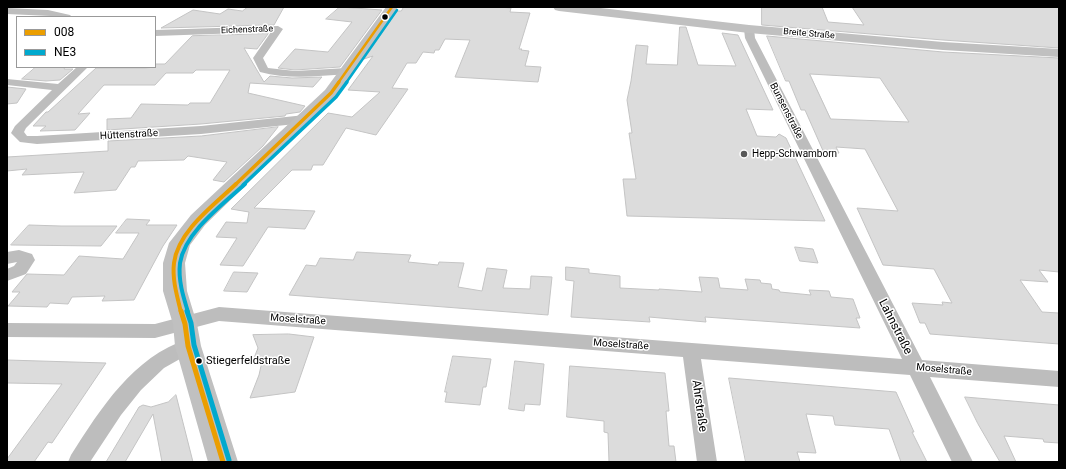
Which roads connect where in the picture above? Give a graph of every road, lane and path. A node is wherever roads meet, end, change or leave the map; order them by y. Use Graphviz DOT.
graph roads {
  1 [pos="392,7"];
  2 [pos="559,7"];
  3 [pos="7,11"];
  4 [pos="62,16"];
  5 [pos="749,29"];
  6 [pos="156,33"];
  7 [pos="1059,53"];
  8 [pos="82,68"];
  9 [pos="347,71"];
  10 [pos="7,82"];
  11 [pos="60,88"];
  12 [pos="305,119"];
  13 [pos="859,256"];
  14 [pos="7,258"];
  15 [pos="13,273"];
  16 [pos="7,286"];
  17 [pos="7,330"];
  18 [pos="186,335"];
  19 [pos="691,350"];
  20 [pos="916,368"];
  21 [pos="1059,379"];
  22 [pos="78,462"];
  23 [pos="223,462"];
  24 [pos="707,462"];
  25 [pos="963,462"];
  1 -- 9 [label="main road"];
  2 -- 5 [label="main road, Breite Straße"];
  3 -- 4 [label="street"];
  5 -- 7 [label="main road, Breite Straße"];
  5 -- 13 [label="street, Bunsenstraße"];
  6 -- 9 [label="street, Eichenstraße"];
  8 -- 11 [label="street, Hüttenstraße"];
  9 -- 12 [label="main road"];
  10 -- 11 [label="street"];
  11 -- 12 [label="street, Hüttenstraße"];
  12 -- 18 [label="main road"];
  13 -- 20 [label="street, Lahnstraße"];
  14 -- 15 [label="street"];
  15 -- 16 [label="street"];
  17 -- 18 [label="street"];
  18 -- 19 [label="street, Moselstraße"];
  18 -- 22 [label="street"];
  18 -- 23 [label="main road"];
  19 -- 20 [label="street, Moselstraße"];
  19 -- 24 [label="street, Ahrstraße"];
  20 -- 21 [label="street, Moselstraße"];
  20 -- 25 [label="street, Lahnstraße"];
}
